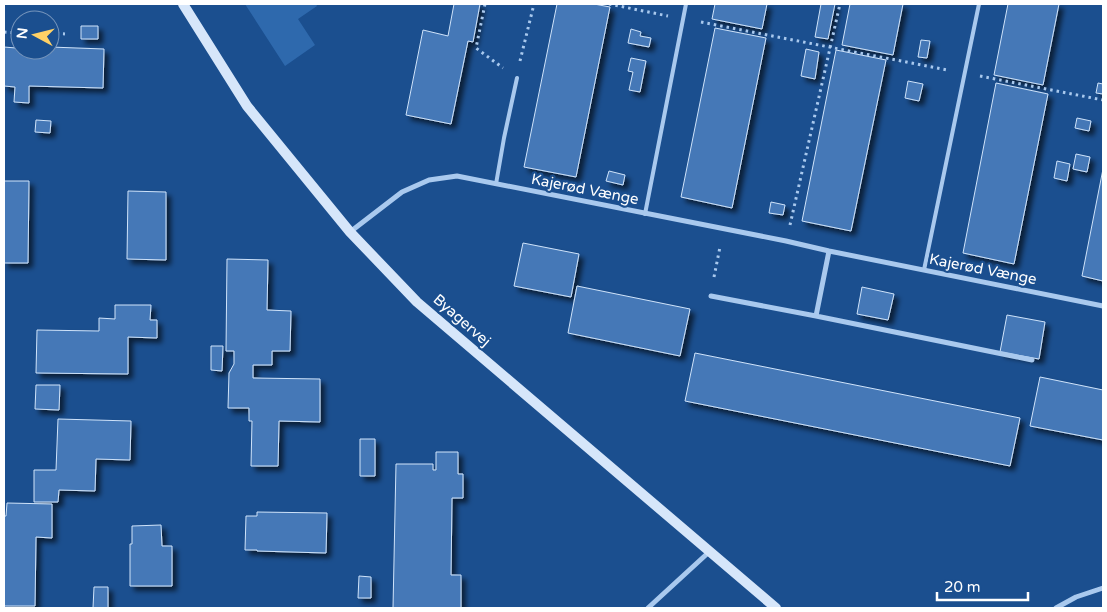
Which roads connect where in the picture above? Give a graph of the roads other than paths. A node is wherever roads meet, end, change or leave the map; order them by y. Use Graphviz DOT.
graph roads {
  1 [pos="183,4"];
  2 [pos="686,4"];
  3 [pos="979,4"];
  4 [pos="517,78"];
  5 [pos="496,184"];
  6 [pos="645,214"];
  7 [pos="350,232"];
  8 [pos="829,251"];
  9 [pos="924,270"];
  10 [pos="711,296"];
  11 [pos="1103,306"];
  12 [pos="816,316"];
  13 [pos="1032,360"];
  14 [pos="709,552"];
  15 [pos="1103,588"];
  16 [pos="648,608"];
  17 [pos="776,608"];
  18 [pos="1056,608"];
  1 -- 7 [label="street, Byagervej"];
  2 -- 6 [label="lane"];
  3 -- 9 [label="lane"];
  4 -- 5 [label="lane"];
  5 -- 6 [label="street, Kajerød Vænge"];
  5 -- 7 [label="street, Kajerød Vænge"];
  6 -- 8 [label="street, Kajerød Vænge"];
  7 -- 14 [label="street, Byagervej"];
  8 -- 9 [label="street, Kajerød Vænge"];
  8 -- 12 [label="street"];
  9 -- 11 [label="street, Kajerød Vænge"];
  10 -- 12 [label="street"];
  12 -- 13 [label="street"];
  14 -- 16 [label="street"];
  14 -- 17 [label="street, Byagervej"];
  15 -- 18 [label="street"];
}
